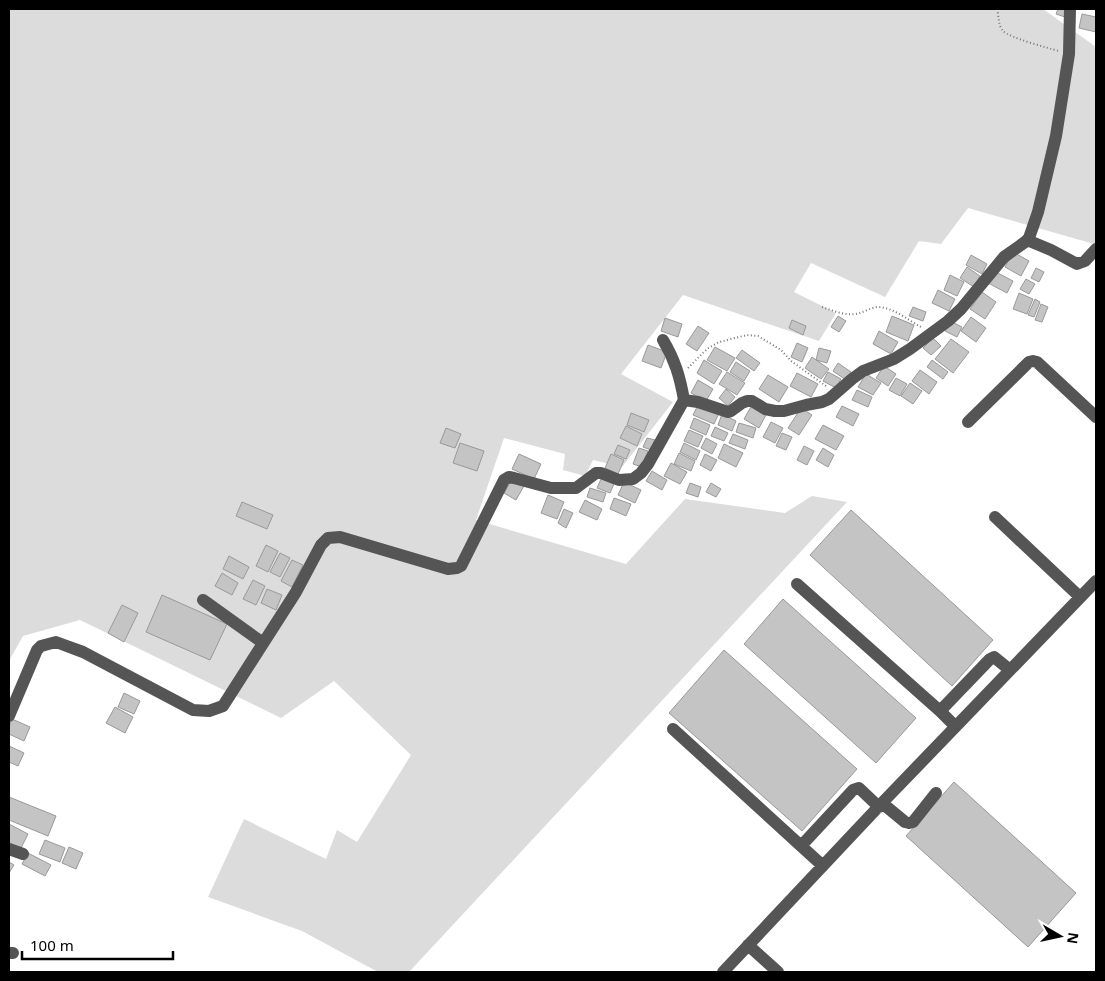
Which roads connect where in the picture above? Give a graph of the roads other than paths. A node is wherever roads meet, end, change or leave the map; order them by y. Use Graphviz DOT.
graph roads {
  1 [pos="1070,9"];
  2 [pos="1027,240"];
  3 [pos="1096,249"];
  4 [pos="663,340"];
  5 [pos="684,400"];
  6 [pos="1096,417"];
  7 [pos="968,422"];
  8 [pos="995,517"];
  9 [pos="1096,580"];
  10 [pos="797,584"];
  11 [pos="1080,598"];
  12 [pos="203,600"];
  13 [pos="263,643"];
  14 [pos="1010,670"];
  15 [pos="940,711"];
  16 [pos="9,716"];
  17 [pos="955,726"];
  18 [pos="673,729"];
  19 [pos="936,794"];
  20 [pos="880,805"];
  21 [pos="801,846"];
  22 [pos="9,849"];
  23 [pos="23,854"];
  24 [pos="823,866"];
  25 [pos="748,945"];
  26 [pos="768,969"];
  27 [pos="722,972"];
  1 -- 2 [label="street"];
  2 -- 3 [label="street"];
  2 -- 5 [label="street"];
  4 -- 5 [label="street"];
  5 -- 13 [label="street"];
  6 -- 7 [label="street"];
  8 -- 11 [label="street"];
  9 -- 11 [label="street"];
  10 -- 15 [label="street"];
  11 -- 14 [label="street"];
  12 -- 13 [label="street"];
  13 -- 16 [label="street"];
  14 -- 15 [label="street"];
  14 -- 17 [label="street"];
  15 -- 17 [label="street"];
  17 -- 20 [label="street"];
  18 -- 21 [label="street"];
  19 -- 20 [label="street"];
  20 -- 21 [label="street"];
  20 -- 24 [label="street"];
  21 -- 24 [label="street"];
  22 -- 23 [label="street"];
  24 -- 25 [label="street"];
  25 -- 26 [label="street"];
  25 -- 27 [label="street"];
}
